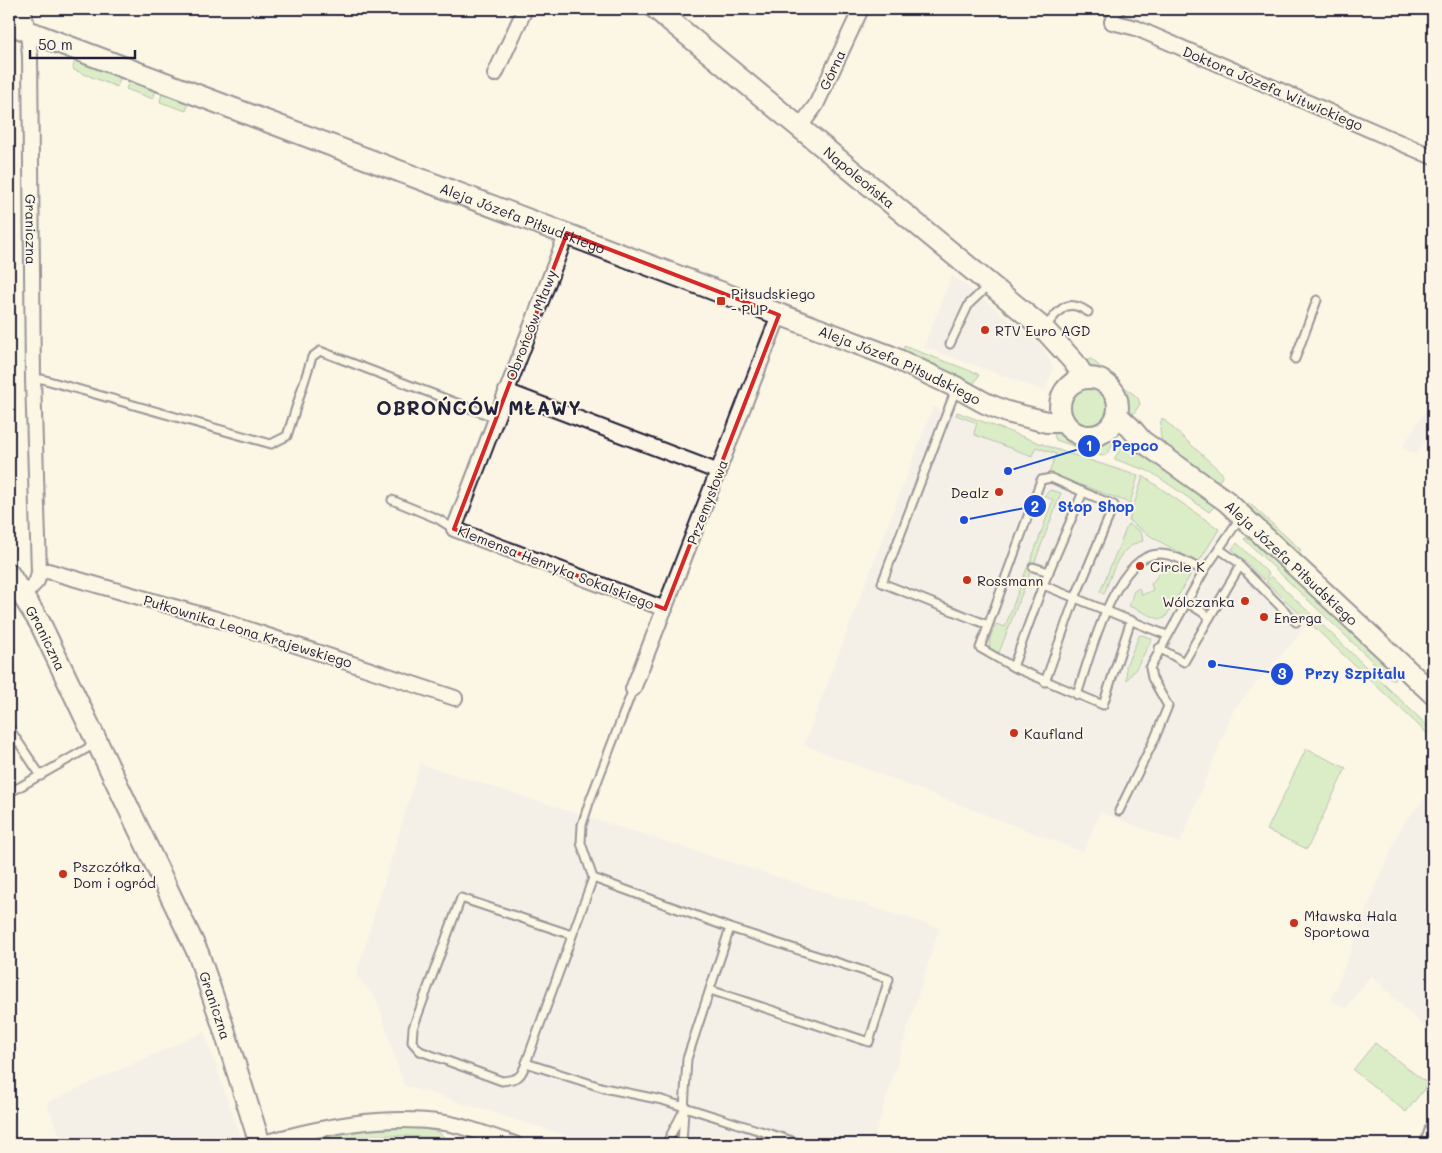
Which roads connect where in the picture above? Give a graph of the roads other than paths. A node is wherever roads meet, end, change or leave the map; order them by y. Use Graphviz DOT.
graph roads {
  1 [pos="23,9"];
  2 [pos="525,9"];
  3 [pos="656,9"];
  4 [pos="861,9"];
  5 [pos="1115,14"];
  6 [pos="9,24"];
  7 [pos="28,31"];
  8 [pos="495,74"];
  9 [pos="800,128"];
  10 [pos="1433,157"];
  11 [pos="567,233"];
  12 [pos="988,285"];
  13 [pos="1317,300"];
  14 [pos="1088,312"];
  15 [pos="779,314"];
  16 [pos="1044,329"];
  17 [pos="950,344"];
  18 [pos="1295,359"];
  19 [pos="33,379"];
  20 [pos="1077,381"];
  21 [pos="956,387"];
  22 [pos="506,391"];
  23 [pos="1062,414"];
  24 [pos="496,418"];
  25 [pos="1113,423"];
  26 [pos="719,472"];
  27 [pos="1083,492"];
  28 [pos="392,500"];
  29 [pos="1242,516"];
  30 [pos="454,529"];
  31 [pos="1218,549"];
  32 [pos="1240,566"];
  33 [pos="1033,567"];
  34 [pos="1204,571"];
  35 [pos="39,572"];
  36 [pos="1048,572"];
  37 [pos="9,574"];
  38 [pos="1043,585"];
  39 [pos="24,595"];
  40 [pos="1075,598"];
  41 [pos="1186,602"];
  42 [pos="665,609"];
  43 [pos="1106,610"];
  44 [pos="1210,618"];
  45 [pos="1131,620"];
  46 [pos="1296,622"];
  47 [pos="988,625"];
  48 [pos="1167,635"];
  49 [pos="1159,648"];
  50 [pos="1013,667"];
  51 [pos="1046,682"];
  52 [pos="633,689"];
  53 [pos="1433,694"];
  54 [pos="1077,695"];
  55 [pos="455,698"];
  56 [pos="9,728"];
  57 [pos="98,743"];
  58 [pos="41,776"];
  59 [pos="9,793"];
  60 [pos="1119,811"];
  61 [pos="593,878"];
  62 [pos="730,928"];
  63 [pos="572,935"];
  64 [pos="710,990"];
  65 [pos="526,1063"];
  66 [pos="685,1108"];
  67 [pos="1433,1129"];
  68 [pos="260,1144"];
  69 [pos="515,1144"];
  70 [pos="666,1144"];
  71 [pos="682,1144"];
  72 [pos="802,1144"];
  73 [pos="1428,1144"];
  1 -- 7 [label="street, Graniczna"];
  2 -- 8 [label="street"];
  3 -- 9 [label="main road, Napoleońska"];
  4 -- 9 [label="street, Górna"];
  5 -- 10 [label="street, Doktora Józefa Witwickiego"];
  6 -- 7 [label="main road, Aleja Józefa Piłsudskiego"];
  7 -- 11 [label="main road, Aleja Józefa Piłsudskiego"];
  7 -- 19 [label="street, Graniczna"];
  9 -- 12 [label="main road, Napoleońska"];
  11 -- 15 [label="main road, Aleja Józefa Piłsudskiego"];
  11 -- 22 [label="street, Obrońców Mławy"];
  12 -- 16 [label="main road, Napoleońska"];
  12 -- 17 [label="lane"];
  13 -- 18 [label="lane"];
  14 -- 16 [label="lane"];
  15 -- 21 [label="main road, Aleja Józefa Piłsudskiego"];
  15 -- 26 [label="street, Przemysłowa"];
  16 -- 20 [label="main road, Napoleońska"];
  19 -- 24 [label="lane"];
  19 -- 35 [label="street, Graniczna"];
  20 -- 23 [label="main road"];
  20 -- 25 [label="main road"];
  21 -- 23 [label="main road, Aleja Józefa Piłsudskiego"];
  21 -- 47 [label="lane"];
  22 -- 24 [label="street, Obrońców Mławy"];
  22 -- 26 [label="street"];
  23 -- 25 [label="main road"];
  24 -- 30 [label="street, Obrońców Mławy"];
  25 -- 29 [label="main road, Aleja Józefa Piłsudskiego"];
  26 -- 42 [label="street, Przemysłowa"];
  27 -- 36 [label="lane"];
  27 -- 40 [label="lane"];
  27 -- 47 [label="lane"];
  28 -- 30 [label="lane, Klemensa Henryka Sokalskiego"];
  29 -- 31 [label="lane"];
  29 -- 53 [label="main road, Aleja Józefa Piłsudskiego"];
  30 -- 42 [label="street, Klemensa Henryka Sokalskiego"];
  31 -- 32 [label="lane"];
  31 -- 34 [label="lane"];
  32 -- 44 [label="lane"];
  32 -- 46 [label="lane"];
  33 -- 36 [label="lane"];
  34 -- 41 [label="lane"];
  34 -- 43 [label="lane"];
  35 -- 39 [label="street, Graniczna"];
  35 -- 55 [label="street, Pułkownika Leona Krajewskiego"];
  36 -- 38 [label="lane"];
  37 -- 39 [label="main road"];
  38 -- 40 [label="lane"];
  38 -- 50 [label="lane"];
  39 -- 57 [label="main road, Graniczna"];
  40 -- 43 [label="lane"];
  40 -- 51 [label="lane"];
  41 -- 44 [label="lane"];
  41 -- 48 [label="lane"];
  42 -- 52 [label="street, Przemysłowa"];
  43 -- 45 [label="lane"];
  43 -- 54 [label="lane"];
  44 -- 49 [label="lane"];
  45 -- 48 [label="lane"];
  45 -- 54 [label="lane"];
  47 -- 50 [label="lane"];
  48 -- 49 [label="lane"];
  49 -- 60 [label="lane"];
  50 -- 51 [label="lane"];
  51 -- 54 [label="lane"];
  52 -- 61 [label="lane"];
  56 -- 58 [label="lane"];
  57 -- 58 [label="lane"];
  57 -- 68 [label="main road, Graniczna"];
  58 -- 59 [label="lane"];
  61 -- 62 [label="lane"];
  61 -- 63 [label="lane"];
  62 -- 64 [label="lane"];
  62 -- 64 [label="lane"];
  63 -- 65 [label="lane"];
  63 -- 65 [label="lane"];
  64 -- 66 [label="lane"];
  65 -- 66 [label="lane"];
  66 -- 70 [label="lane"];
  66 -- 71 [label="lane"];
  66 -- 72 [label="lane"];
  67 -- 73 [label="street"];
  68 -- 69 [label="street"];
}
